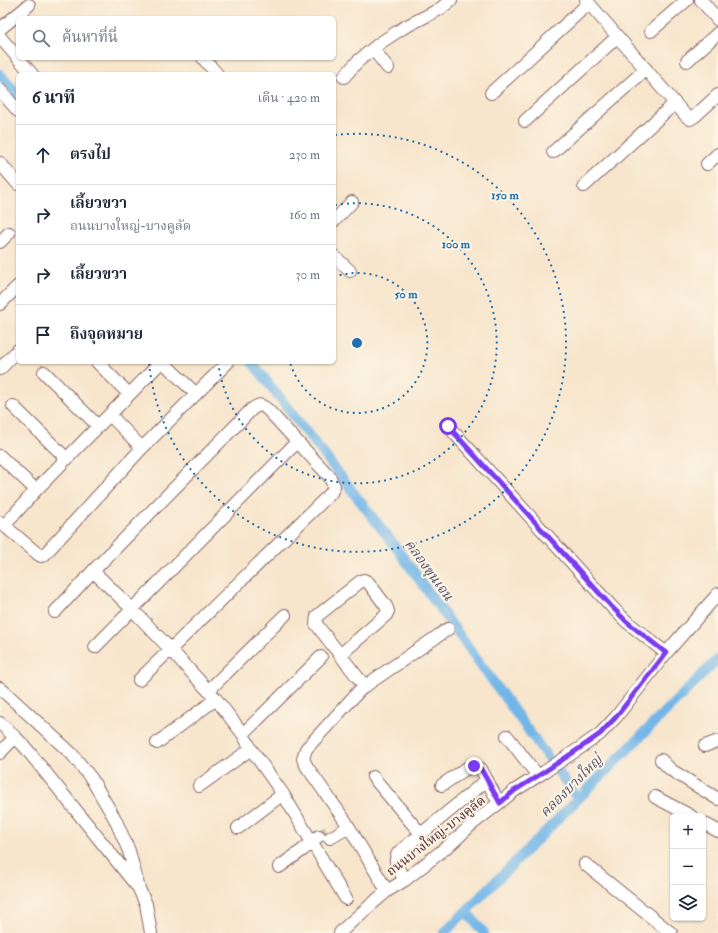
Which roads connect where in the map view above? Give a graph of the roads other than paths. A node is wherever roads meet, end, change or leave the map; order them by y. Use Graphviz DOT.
graph roads {
  1 [pos="451,0"];
  2 [pos="687,0"];
  3 [pos="700,0"];
  4 [pos="587,2"];
  5 [pos="29,5"];
  6 [pos="718,20"];
  7 [pos="0,29"];
  8 [pos="651,31"];
  9 [pos="718,33"];
  10 [pos="0,37"];
  11 [pos="617,37"];
  12 [pos="373,50"];
  13 [pos="16,56"];
  14 [pos="20,60"];
  15 [pos="205,60"];
  16 [pos="687,61"];
  17 [pos="388,68"];
  18 [pos="646,69"];
  19 [pos="30,72"];
  20 [pos="215,72"];
  21 [pos="344,76"];
  22 [pos="0,90"];
  23 [pos="491,93"];
  24 [pos="718,95"];
  25 [pos="674,104"];
  26 [pos="16,109"];
  27 [pos="524,121"];
  28 [pos="553,152"];
  29 [pos="718,154"];
  30 [pos="0,163"];
  31 [pos="707,164"];
  32 [pos="16,182"];
  33 [pos="584,186"];
  34 [pos="352,202"];
  35 [pos="336,218"];
  36 [pos="9,233"];
  37 [pos="0,242"];
  38 [pos="336,258"];
  39 [pos="350,271"];
  40 [pos="16,288"];
  41 [pos="0,304"];
  42 [pos="16,352"];
  43 [pos="99,364"];
  44 [pos="160,364"];
  45 [pos="164,364"];
  46 [pos="226,364"];
  47 [pos="0,369"];
  48 [pos="44,372"];
  49 [pos="129,394"];
  50 [pos="196,394"];
  51 [pos="13,406"];
  52 [pos="110,415"];
  53 [pos="98,426"];
  54 [pos="448,426"];
  55 [pos="297,442"];
  56 [pos="142,448"];
  57 [pos="0,456"];
  58 [pos="67,459"];
  59 [pos="36,490"];
  60 [pos="2,524"];
  61 [pos="94,571"];
  62 [pos="718,594"];
  63 [pos="132,609"];
  64 [pos="55,612"];
  65 [pos="285,615"];
  66 [pos="448,629"];
  67 [pos="95,647"];
  68 [pos="171,650"];
  69 [pos="666,653"];
  70 [pos="340,655"];
  71 [pos="321,657"];
  72 [pos="139,680"];
  73 [pos="365,686"];
  74 [pos="0,688"];
  75 [pos="213,695"];
  76 [pos="0,723"];
  77 [pos="243,734"];
  78 [pos="507,736"];
  79 [pos="15,737"];
  80 [pos="718,741"];
  81 [pos="157,743"];
  82 [pos="705,746"];
  83 [pos="251,748"];
  84 [pos="0,753"];
  85 [pos="661,760"];
  86 [pos="541,774"];
  87 [pos="373,777"];
  88 [pos="487,780"];
  89 [pos="442,785"];
  90 [pos="199,786"];
  91 [pos="283,794"];
  92 [pos="656,797"];
  93 [pos="718,799"];
  94 [pos="500,803"];
  95 [pos="685,813"];
  96 [pos="348,824"];
  97 [pos="706,825"];
  98 [pos="238,828"];
  99 [pos="718,831"];
  100 [pos="420,834"];
  101 [pos="318,841"];
  102 [pos="585,864"];
  103 [pos="279,867"];
  104 [pos="405,880"];
  105 [pos="139,889"];
  106 [pos="388,891"];
  107 [pos="346,899"];
  108 [pos="151,933"];
  109 [pos="340,933"];
  110 [pos="672,933"];
  1 -- 12 [label="street"];
  2 -- 8 [label="street"];
  3 -- 6 [label="street"];
  4 -- 11 [label="street"];
  4 -- 23 [label="street"];
  5 -- 7 [label="street"];
  9 -- 16 [label="street"];
  10 -- 13 [label="street"];
  11 -- 18 [label="street"];
  11 -- 27 [label="street"];
  12 -- 17 [label="street"];
  12 -- 21 [label="street"];
  14 -- 19 [label="street"];
  15 -- 20 [label="street"];
  18 -- 25 [label="street"];
  18 -- 28 [label="street"];
  22 -- 26 [label="street"];
  24 -- 25 [label="street"];
  25 -- 33 [label="street"];
  29 -- 31 [label="street"];
  30 -- 32 [label="street"];
  34 -- 35 [label="street"];
  36 -- 37 [label="street"];
  38 -- 39 [label="street"];
  40 -- 41 [label="street"];
  42 -- 47 [label="street"];
  43 -- 49 [label="street"];
  44 -- 49 [label="street"];
  45 -- 50 [label="street"];
  46 -- 50 [label="street"];
  48 -- 53 [label="street"];
  49 -- 52 [label="street"];
  50 -- 56 [label="street"];
  51 -- 58 [label="street"];
  52 -- 53 [label="street"];
  52 -- 56 [label="street"];
  53 -- 58 [label="street"];
  54 -- 69 [label="street"];
  55 -- 61 [label="street"];
  55 -- 63 [label="street"];
  55 -- 68 [label="street"];
  56 -- 60 [label="street"];
  57 -- 59 [label="street"];
  58 -- 59 [label="street"];
  59 -- 60 [label="street"];
  61 -- 63 [label="street"];
  61 -- 64 [label="street"];
  62 -- 69 [label="street, ถนนบางใหญ่-บางคูลัด"];
  63 -- 67 [label="street"];
  63 -- 68 [label="street"];
  65 -- 75 [label="street"];
  66 -- 73 [label="street"];
  68 -- 72 [label="street"];
  68 -- 75 [label="street"];
  69 -- 86 [label="street, ถนนบางใหญ่-บางคูลัด"];
  70 -- 70 [label="street"];
  70 -- 73 [label="street"];
  71 -- 77 [label="street"];
  73 -- 96 [label="street"];
  74 -- 105 [label="street"];
  75 -- 77 [label="street"];
  75 -- 81 [label="street"];
  76 -- 79 [label="street"];
  77 -- 83 [label="street"];
  78 -- 86 [label="street"];
  79 -- 84 [label="street"];
  79 -- 105 [label="street"];
  80 -- 82 [label="street"];
  83 -- 90 [label="street"];
  83 -- 91 [label="street"];
  85 -- 93 [label="street"];
  86 -- 94 [label="street, ถนนบางใหญ่-บางคูลัด"];
  87 -- 100 [label="street"];
  88 -- 89 [label="street"];
  88 -- 94 [label="street"];
  88 -- 100 [label="street"];
  91 -- 98 [label="street"];
  91 -- 101 [label="street"];
  92 -- 95 [label="street"];
  94 -- 104 [label="street, ถนนบางใหญ่-บางคูลัด"];
  96 -- 101 [label="street"];
  96 -- 106 [label="street"];
  97 -- 99 [label="street"];
  100 -- 104 [label="street"];
  101 -- 103 [label="street"];
  101 -- 107 [label="street"];
  102 -- 110 [label="street"];
  104 -- 106 [label="street, ถนนบางใหญ่-บางคูลัด"];
  105 -- 108 [label="street"];
  106 -- 109 [label="street, ถนนบางใหญ่-บางคูลัด"];
}
